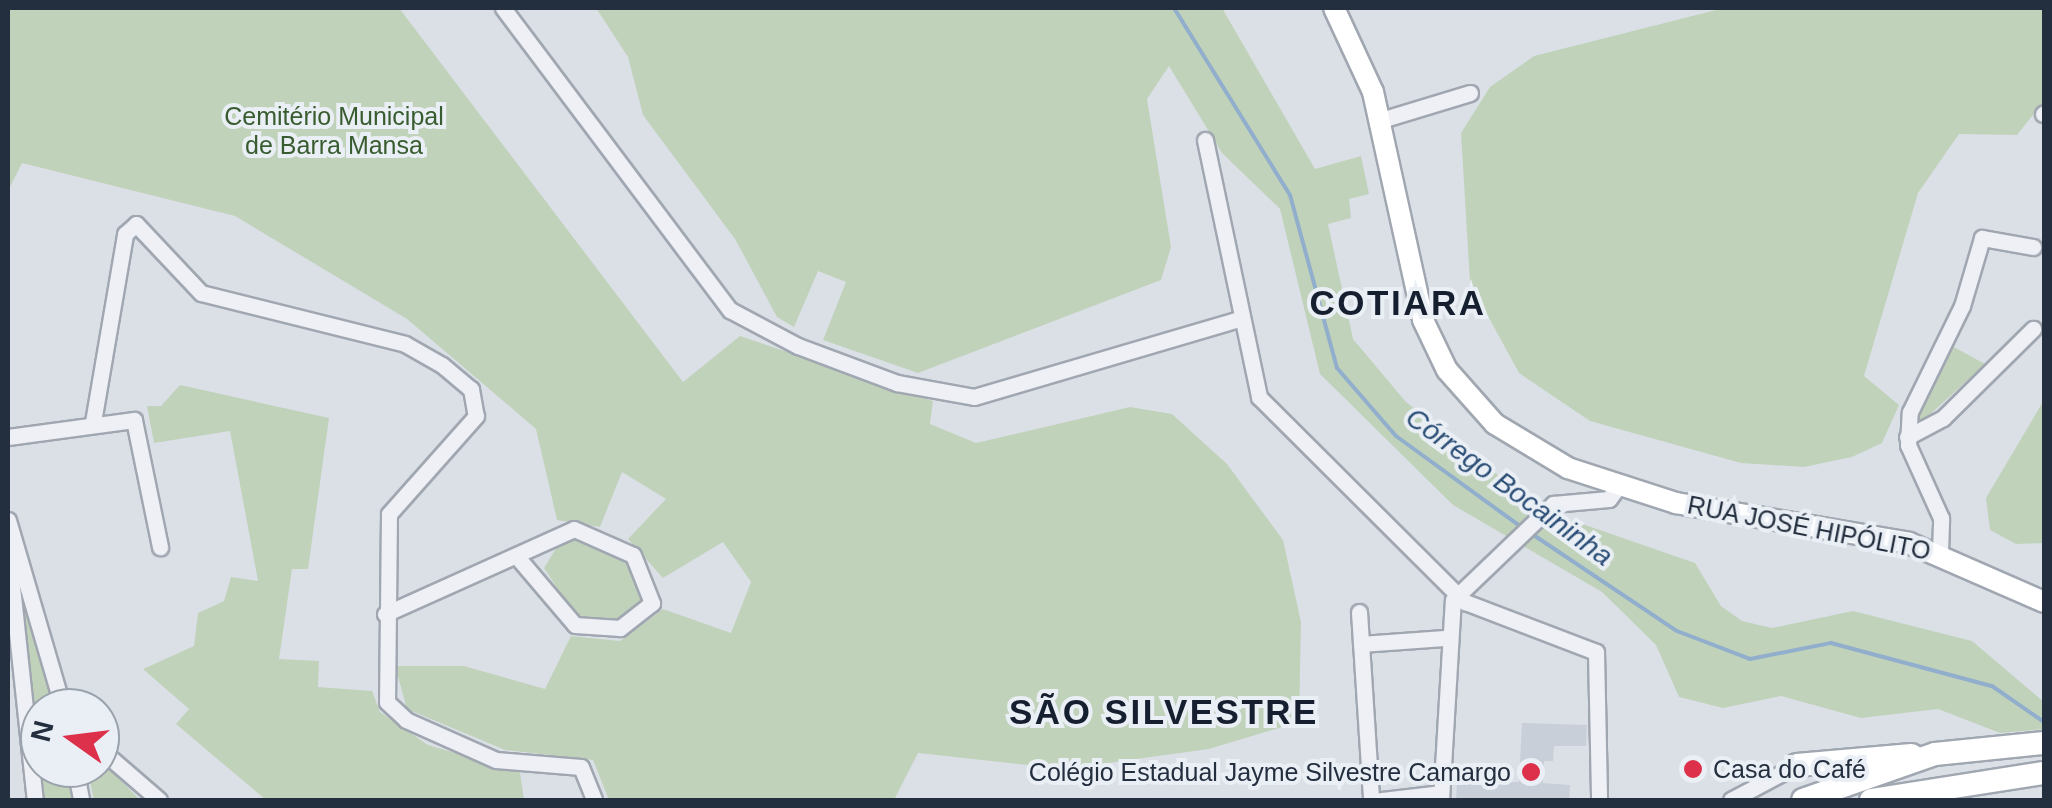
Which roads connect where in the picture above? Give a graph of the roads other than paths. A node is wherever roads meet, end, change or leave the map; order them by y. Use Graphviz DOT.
graph roads {
  1 [pos="503,8"];
  2 [pos="1334,8"];
  3 [pos="1470,93"];
  4 [pos="1382,120"];
  5 [pos="1205,140"];
  6 [pos="2033,247"];
  7 [pos="1238,318"];
  8 [pos="2033,329"];
  9 [pos="93,422"];
  10 [pos="8,437"];
  11 [pos="1907,437"];
  12 [pos="1619,484"];
  13 [pos="8,520"];
  14 [pos="160,547"];
  15 [pos="8,548"];
  16 [pos="1940,552"];
  17 [pos="518,558"];
  18 [pos="1440,576"];
  19 [pos="1457,594"];
  20 [pos="2044,602"];
  21 [pos="1359,612"];
  22 [pos="384,614"];
  23 [pos="1444,634"];
  24 [pos="1361,644"];
  25 [pos="57,688"];
  26 [pos="2044,743"];
  27 [pos="1935,754"];
  28 [pos="1797,765"];
  29 [pos="120,766"];
  30 [pos="2044,773"];
  31 [pos="1441,797"];
  32 [pos="35,800"];
  33 [pos="159,800"];
  34 [pos="594,800"];
  35 [pos="1371,800"];
  36 [pos="1381,800"];
  37 [pos="1599,800"];
  38 [pos="1731,800"];
  39 [pos="1803,800"];
  40 [pos="1871,800"];
  1 -- 7 [label="street"];
  2 -- 4 [label="main road, RUA JOSÉ HIPÓLITO"];
  3 -- 4 [label="street"];
  4 -- 12 [label="main road, RUA JOSÉ HIPÓLITO"];
  5 -- 7 [label="street"];
  6 -- 11 [label="street"];
  7 -- 18 [label="street"];
  8 -- 11 [label="street"];
  9 -- 10 [label="street"];
  9 -- 14 [label="street"];
  9 -- 22 [label="street"];
  11 -- 16 [label="street"];
  12 -- 16 [label="main road, RUA JOSÉ HIPÓLITO"];
  12 -- 19 [label="street"];
  13 -- 25 [label="street"];
  15 -- 32 [label="street"];
  16 -- 20 [label="main road, RUA JOSÉ HIPÓLITO"];
  17 -- 17 [label="street"];
  17 -- 22 [label="street"];
  18 -- 19 [label="street"];
  18 -- 23 [label="street"];
  19 -- 23 [label="street"];
  19 -- 37 [label="street"];
  21 -- 24 [label="street"];
  22 -- 34 [label="street"];
  23 -- 24 [label="street"];
  23 -- 31 [label="street"];
  24 -- 35 [label="street"];
  26 -- 27 [label="highway"];
  27 -- 28 [label="highway"];
  27 -- 39 [label="highway"];
  28 -- 38 [label="street"];
  29 -- 33 [label="street"];
  30 -- 40 [label="highway"];
  31 -- 36 [label="street"];
}
